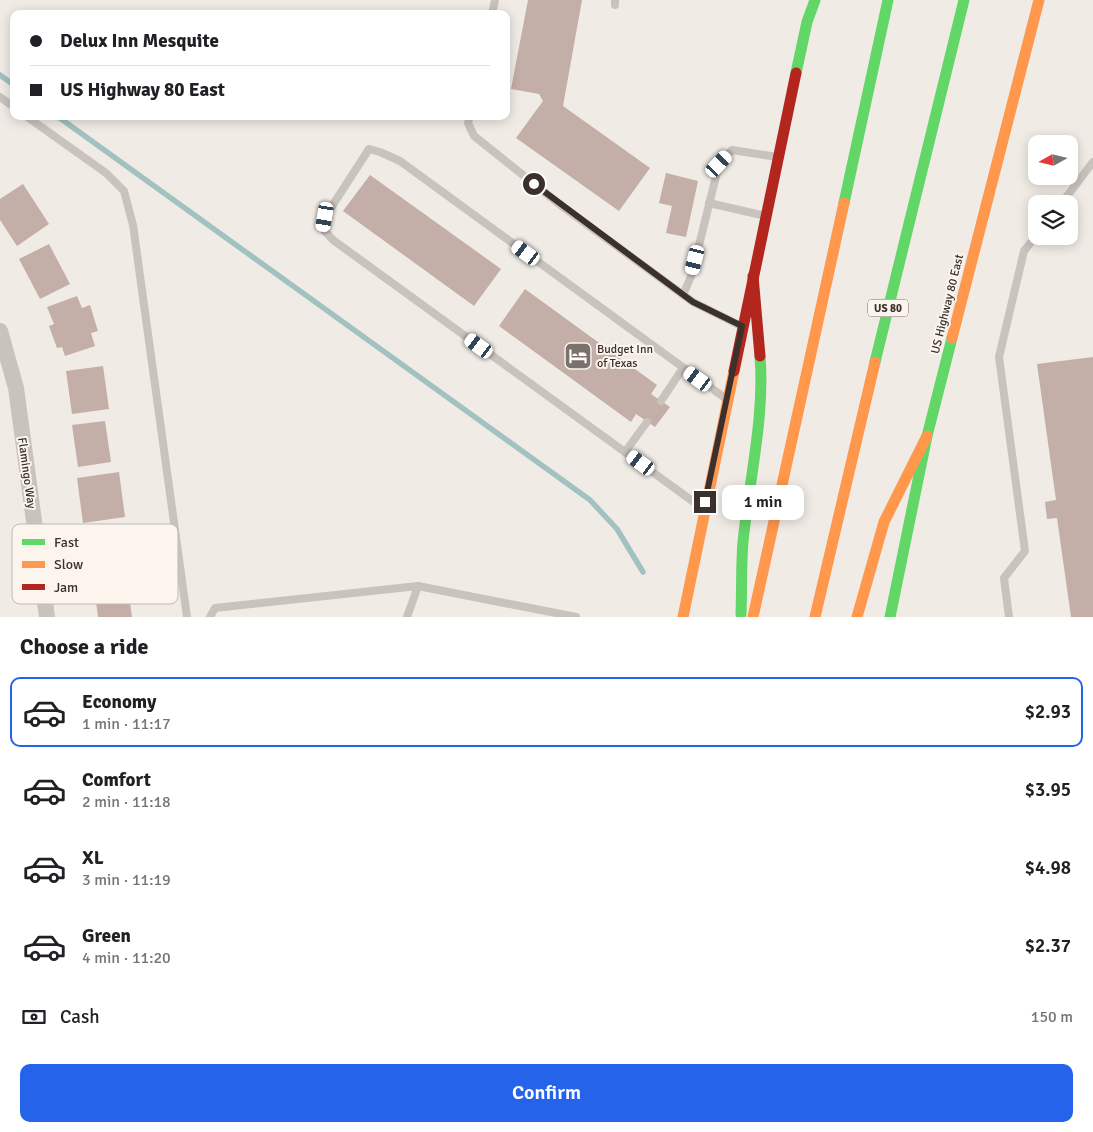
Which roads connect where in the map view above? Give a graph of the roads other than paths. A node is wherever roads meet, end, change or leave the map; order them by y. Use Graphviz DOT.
graph roads {
  1 [pos="815,0"];
  2 [pos="888,0"];
  3 [pos="964,0"];
  4 [pos="1039,0"];
  5 [pos="32,120"];
  6 [pos="469,120"];
  7 [pos="779,158"];
  8 [pos="1093,162"];
  9 [pos="1068,195"];
  10 [pos="709,203"];
  11 [pos="766,216"];
  12 [pos="1029,245"];
  13 [pos="753,276"];
  14 [pos="683,295"];
  15 [pos="742,326"];
  16 [pos="0,331"];
  17 [pos="683,368"];
  18 [pos="727,400"];
  19 [pos="661,401"];
  20 [pos="648,422"];
  21 [pos="927,436"];
  22 [pos="625,452"];
  23 [pos="704,509"];
  24 [pos="34,524"];
  25 [pos="174,524"];
  26 [pos="178,552"];
  27 [pos="418,586"];
  28 [pos="45,604"];
  29 [pos="560,615"];
  30 [pos="47,617"];
  31 [pos="187,617"];
  32 [pos="210,617"];
  33 [pos="407,617"];
  34 [pos="576,617"];
  35 [pos="683,617"];
  36 [pos="741,617"];
  37 [pos="753,617"];
  38 [pos="815,617"];
  39 [pos="857,617"];
  40 [pos="890,617"];
  41 [pos="1009,617"];
  1 -- 7 [label="main road"];
  2 -- 37 [label="main road"];
  3 -- 38 [label="main road, US 80"];
  4 -- 21 [label="main road, US Highway 80 East"];
  5 -- 25 [label="lane"];
  6 -- 14 [label="lane"];
  7 -- 10 [label="lane"];
  7 -- 11 [label="main road"];
  8 -- 9 [label="lane"];
  10 -- 11 [label="lane"];
  10 -- 14 [label="lane"];
  11 -- 13 [label="main road"];
  12 -- 41 [label="lane"];
  13 -- 15 [label="main road"];
  13 -- 36 [label="main road"];
  14 -- 15 [label="lane"];
  15 -- 18 [label="main road"];
  16 -- 24 [label="street, Flamingo Way"];
  17 -- 18 [label="lane"];
  17 -- 19 [label="lane"];
  17 -- 22 [label="lane"];
  18 -- 23 [label="main road"];
  20 -- 22 [label="lane"];
  21 -- 39 [label="main road"];
  21 -- 40 [label="main road, US Highway 80 East"];
  22 -- 23 [label="lane"];
  23 -- 35 [label="main road"];
  26 -- 31 [label="lane"];
  27 -- 29 [label="lane"];
  27 -- 32 [label="lane"];
  27 -- 33 [label="lane"];
  28 -- 30 [label="street, Flamingo Way"];
  29 -- 34 [label="lane"];
}
